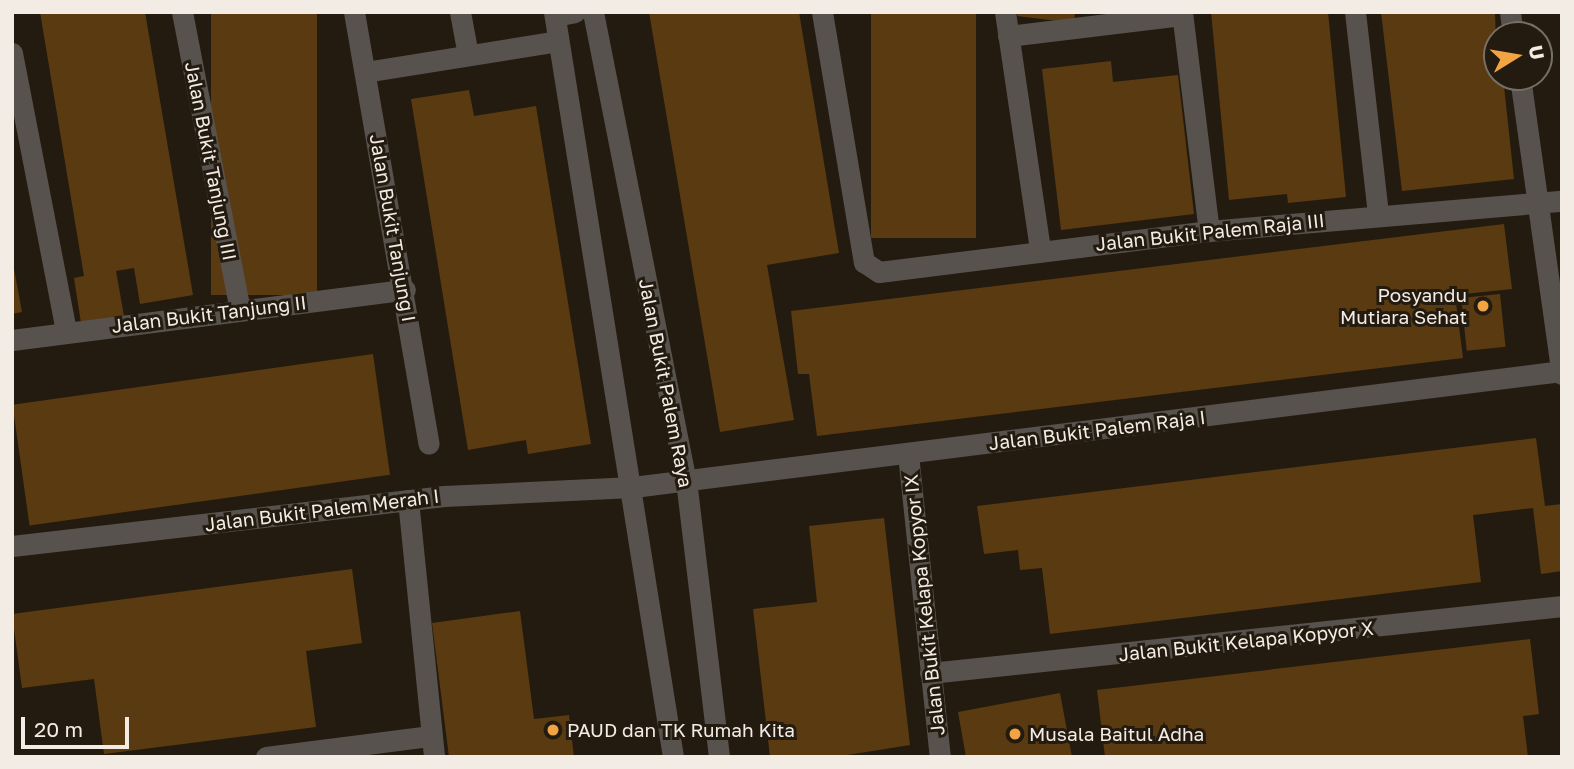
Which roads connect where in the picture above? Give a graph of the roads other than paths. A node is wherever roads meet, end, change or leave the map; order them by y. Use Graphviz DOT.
graph roads {
  1 [pos="183,12"];
  2 [pos="354,12"];
  3 [pos="460,12"];
  4 [pos="593,12"];
  5 [pos="822,12"];
  6 [pos="1005,12"];
  7 [pos="1355,12"];
  8 [pos="1182,13"];
  9 [pos="561,14"];
  10 [pos="1008,36"];
  11 [pos="558,40"];
  12 [pos="12,53"];
  13 [pos="468,55"];
  14 [pos="365,72"];
  15 [pos="1522,91"];
  16 [pos="1539,201"];
  17 [pos="1562,201"];
  18 [pos="1378,215"];
  19 [pos="1209,231"];
  20 [pos="1040,250"];
  21 [pos="1554,257"];
  22 [pos="405,290"];
  23 [pos="240,310"];
  24 [pos="66,331"];
  25 [pos="12,340"];
  26 [pos="1561,372"];
  27 [pos="429,444"];
  28 [pos="908,454"];
  29 [pos="685,480"];
  30 [pos="633,487"];
  31 [pos="408,500"];
  32 [pos="12,546"];
  33 [pos="1562,606"];
  34 [pos="930,673"];
  35 [pos="432,747"];
  36 [pos="266,757"];
  37 [pos="673,757"];
  38 [pos="719,757"];
  39 [pos="940,757"];
  1 -- 23 [label="street, Jalan Bukit Tanjung III"];
  2 -- 14 [label="street, Jalan Bukit Tanjung I"];
  3 -- 13 [label="street"];
  4 -- 29 [label="street, Jalan Bukit Palem Raya"];
  5 -- 20 [label="street, Jalan Bukit Palem Raja III"];
  6 -- 10 [label="street"];
  7 -- 18 [label="street"];
  8 -- 10 [label="street"];
  8 -- 19 [label="street"];
  9 -- 11 [label="street"];
  10 -- 20 [label="street"];
  11 -- 13 [label="street"];
  11 -- 30 [label="street"];
  12 -- 24 [label="street"];
  13 -- 14 [label="street"];
  14 -- 22 [label="street, Jalan Bukit Tanjung I"];
  15 -- 16 [label="street"];
  16 -- 17 [label="street, Jalan Bukit Palem Raja III"];
  16 -- 18 [label="street, Jalan Bukit Palem Raja III"];
  16 -- 21 [label="street"];
  18 -- 19 [label="street, Jalan Bukit Palem Raja III"];
  19 -- 20 [label="street, Jalan Bukit Palem Raja III"];
  21 -- 26 [label="street"];
  22 -- 23 [label="street, Jalan Bukit Tanjung II"];
  22 -- 27 [label="street, Jalan Bukit Tanjung I"];
  23 -- 24 [label="street, Jalan Bukit Tanjung II"];
  24 -- 25 [label="street, Jalan Bukit Tanjung II"];
  26 -- 28 [label="street, Jalan Bukit Palem Raja I"];
  28 -- 29 [label="street, Jalan Bukit Palem Raja I"];
  28 -- 34 [label="street, Jalan Bukit Kelapa Kopyor IX"];
  29 -- 30 [label="street, Jalan Bukit Palem Raja I"];
  29 -- 38 [label="street, Jalan Bukit Palem Raya"];
  30 -- 31 [label="street, Jalan Bukit Palem Merah I"];
  30 -- 37 [label="street"];
  31 -- 32 [label="street, Jalan Bukit Palem Merah I"];
  31 -- 35 [label="street"];
  33 -- 34 [label="street, Jalan Bukit Kelapa Kopyor X"];
  34 -- 39 [label="street, Jalan Bukit Kelapa Kopyor IX"];
  35 -- 36 [label="street"];
}
